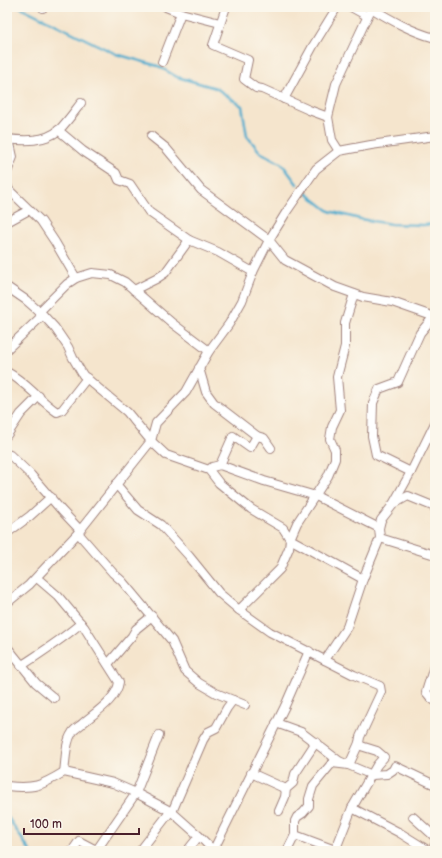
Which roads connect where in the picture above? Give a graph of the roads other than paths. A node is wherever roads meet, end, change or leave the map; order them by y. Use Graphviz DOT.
graph roads {
  1 [pos="166,7"];
  2 [pos="226,7"];
  3 [pos="337,7"];
  4 [pos="351,7"];
  5 [pos="372,7"];
  6 [pos="185,11"];
  7 [pos="367,16"];
  8 [pos="220,23"];
  9 [pos="435,38"];
  10 [pos="162,62"];
  11 [pos="284,99"];
  12 [pos="81,103"];
  13 [pos="328,117"];
  14 [pos="58,130"];
  15 [pos="151,136"];
  16 [pos="435,136"];
  17 [pos="8,139"];
  18 [pos="339,152"];
  19 [pos="7,172"];
  20 [pos="7,185"];
  21 [pos="29,210"];
  22 [pos="7,222"];
  23 [pos="189,240"];
  24 [pos="269,240"];
  25 [pos="254,272"];
  26 [pos="76,278"];
  27 [pos="7,287"];
  28 [pos="134,290"];
  29 [pos="354,294"];
  30 [pos="41,313"];
  31 [pos="435,316"];
  32 [pos="7,349"];
  33 [pos="209,351"];
  34 [pos="199,368"];
  35 [pos="7,372"];
  36 [pos="87,378"];
  37 [pos="38,396"];
  38 [pos="435,423"];
  39 [pos="7,435"];
  40 [pos="257,436"];
  41 [pos="151,441"];
  42 [pos="271,448"];
  43 [pos="7,454"];
  44 [pos="220,465"];
  45 [pos="209,470"];
  46 [pos="411,472"];
  47 [pos="116,484"];
  48 [pos="51,496"];
  49 [pos="316,496"];
  50 [pos="392,506"];
  51 [pos="435,507"];
  52 [pos="379,528"];
  53 [pos="79,532"];
  54 [pos="7,533"];
  55 [pos="380,538"];
  56 [pos="290,539"];
  57 [pos="435,555"];
  58 [pos="37,578"];
  59 [pos="363,579"];
  60 [pos="7,603"];
  61 [pos="239,610"];
  62 [pos="152,616"];
  63 [pos="81,623"];
  64 [pos="7,647"];
  65 [pos="309,651"];
  66 [pos="325,660"];
  67 [pos="435,663"];
  68 [pos="108,664"];
  69 [pos="21,666"];
  70 [pos="54,698"];
  71 [pos="233,700"];
  72 [pos="435,701"];
  73 [pos="245,705"];
  74 [pos="276,723"];
  75 [pos="158,735"];
  76 [pos="316,742"];
  77 [pos="358,743"];
  78 [pos="349,765"];
  79 [pos="64,772"];
  80 [pos="251,773"];
  81 [pos="372,775"];
  82 [pos="435,785"];
  83 [pos="7,786"];
  84 [pos="286,789"];
  85 [pos="136,793"];
  86 [pos="352,808"];
  87 [pos="279,811"];
  88 [pos="171,812"];
  89 [pos="413,818"];
  90 [pos="295,835"];
  91 [pos="199,836"];
  92 [pos="435,837"];
  93 [pos="435,845"];
  94 [pos="72,851"];
  95 [pos="96,851"];
  96 [pos="140,851"];
  97 [pos="187,851"];
  98 [pos="213,851"];
  99 [pos="287,851"];
  100 [pos="335,851"];
  101 [pos="429,851"];
  102 [pos="432,851"];
  1 -- 6 [label="street"];
  2 -- 8 [label="street"];
  3 -- 11 [label="street"];
  4 -- 7 [label="street"];
  5 -- 7 [label="street"];
  5 -- 9 [label="street"];
  6 -- 8 [label="street"];
  6 -- 10 [label="street"];
  7 -- 13 [label="street"];
  8 -- 11 [label="street"];
  11 -- 13 [label="street"];
  12 -- 14 [label="street"];
  13 -- 18 [label="street"];
  14 -- 17 [label="street"];
  14 -- 23 [label="street"];
  15 -- 24 [label="street"];
  16 -- 18 [label="street"];
  17 -- 19 [label="street"];
  18 -- 24 [label="street"];
  20 -- 21 [label="street"];
  21 -- 22 [label="street"];
  21 -- 26 [label="street"];
  23 -- 25 [label="street"];
  23 -- 28 [label="street"];
  24 -- 25 [label="street"];
  24 -- 29 [label="street"];
  25 -- 33 [label="street"];
  26 -- 28 [label="street"];
  26 -- 30 [label="street"];
  27 -- 30 [label="street"];
  28 -- 33 [label="street"];
  29 -- 31 [label="street"];
  29 -- 49 [label="street"];
  30 -- 32 [label="street"];
  30 -- 36 [label="street"];
  31 -- 46 [label="street"];
  33 -- 34 [label="street"];
  34 -- 40 [label="street"];
  34 -- 41 [label="street"];
  35 -- 37 [label="street"];
  36 -- 37 [label="street"];
  36 -- 41 [label="street"];
  37 -- 39 [label="street"];
  38 -- 46 [label="street"];
  40 -- 42 [label="street"];
  40 -- 44 [label="street"];
  41 -- 45 [label="street"];
  41 -- 47 [label="street"];
  43 -- 48 [label="street"];
  44 -- 45 [label="street"];
  44 -- 49 [label="street"];
  45 -- 56 [label="street"];
  46 -- 50 [label="street"];
  47 -- 53 [label="street"];
  47 -- 61 [label="street"];
  48 -- 53 [label="street"];
  48 -- 54 [label="street"];
  49 -- 52 [label="street"];
  49 -- 56 [label="street"];
  50 -- 51 [label="street"];
  50 -- 52 [label="street"];
  52 -- 55 [label="street"];
  53 -- 58 [label="street"];
  53 -- 62 [label="street"];
  55 -- 57 [label="street"];
  55 -- 59 [label="street"];
  56 -- 59 [label="street"];
  56 -- 61 [label="street"];
  58 -- 60 [label="street"];
  58 -- 63 [label="street"];
  59 -- 66 [label="street"];
  61 -- 65 [label="street"];
  62 -- 68 [label="street"];
  62 -- 71 [label="street"];
  63 -- 68 [label="street"];
  63 -- 69 [label="street"];
  64 -- 69 [label="street"];
  65 -- 66 [label="street"];
  65 -- 74 [label="street"];
  66 -- 77 [label="street"];
  67 -- 72 [label="street"];
  68 -- 79 [label="street"];
  69 -- 70 [label="street"];
  71 -- 73 [label="street"];
  71 -- 88 [label="street"];
  74 -- 76 [label="street"];
  74 -- 80 [label="street"];
  75 -- 85 [label="street"];
  76 -- 78 [label="street"];
  76 -- 84 [label="street"];
  77 -- 78 [label="street"];
  77 -- 81 [label="street"];
  78 -- 81 [label="street"];
  78 -- 90 [label="street"];
  79 -- 83 [label="street"];
  79 -- 85 [label="street"];
  80 -- 84 [label="street"];
  80 -- 98 [label="street"];
  81 -- 82 [label="street"];
  81 -- 86 [label="street"];
  84 -- 87 [label="street"];
  85 -- 88 [label="street"];
  85 -- 95 [label="street"];
  86 -- 100 [label="street"];
  86 -- 101 [label="street"];
  88 -- 91 [label="street"];
  88 -- 96 [label="street"];
  89 -- 92 [label="street"];
  90 -- 99 [label="street"];
  90 -- 100 [label="street"];
  91 -- 97 [label="street"];
  91 -- 98 [label="street"];
  93 -- 102 [label="street"];
  94 -- 95 [label="street"];
}
